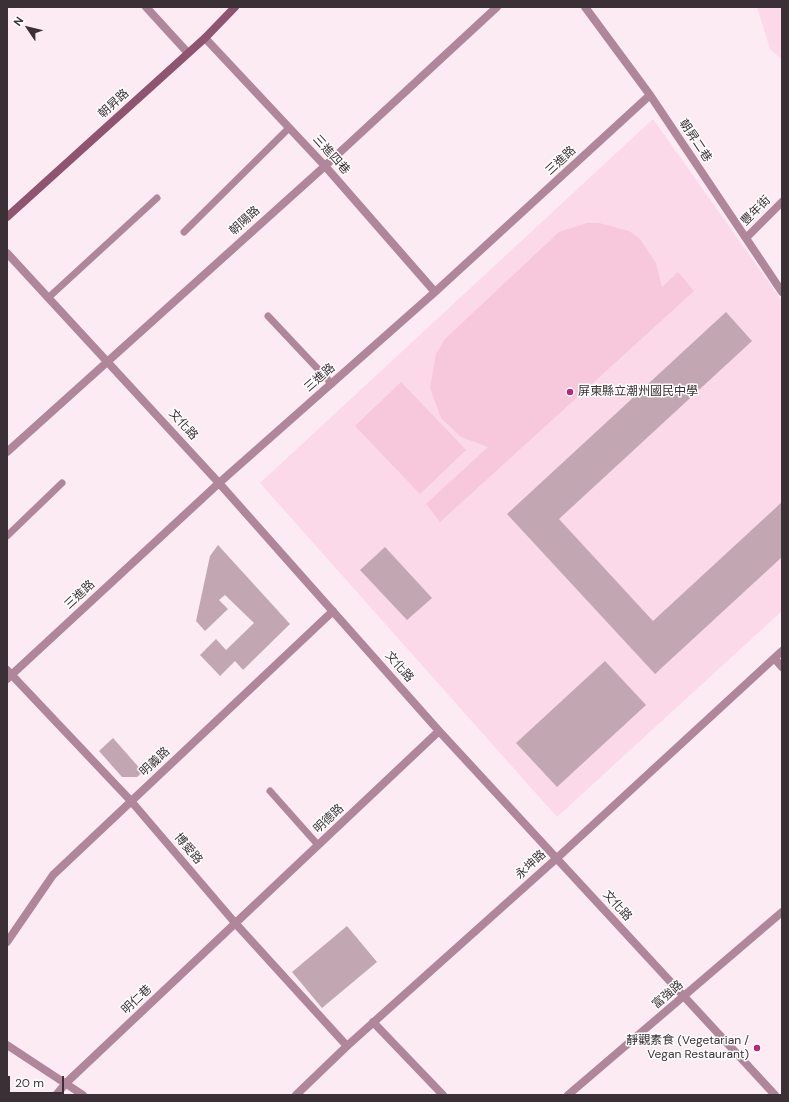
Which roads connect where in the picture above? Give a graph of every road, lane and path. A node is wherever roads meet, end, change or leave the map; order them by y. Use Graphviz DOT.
graph roads {
  1 [pos="146,7"];
  2 [pos="235,7"];
  3 [pos="497,7"];
  4 [pos="585,7"];
  5 [pos="204,38"];
  6 [pos="188,53"];
  7 [pos="650,95"];
  8 [pos="289,128"];
  9 [pos="325,166"];
  10 [pos="158,198"];
  11 [pos="782,202"];
  12 [pos="7,217"];
  13 [pos="184,232"];
  14 [pos="746,238"];
  15 [pos="7,253"];
  16 [pos="435,292"];
  17 [pos="782,292"];
  18 [pos="48,298"];
  19 [pos="268,316"];
  20 [pos="107,360"];
  21 [pos="332,384"];
  22 [pos="7,452"];
  23 [pos="62,483"];
  24 [pos="219,484"];
  25 [pos="7,536"];
  26 [pos="333,611"];
  27 [pos="782,651"];
  28 [pos="775,658"];
  29 [pos="782,667"];
  30 [pos="8,674"];
  31 [pos="439,731"];
  32 [pos="270,791"];
  33 [pos="131,801"];
  34 [pos="318,845"];
  35 [pos="557,858"];
  36 [pos="782,912"];
  37 [pos="236,924"];
  38 [pos="7,942"];
  39 [pos="684,997"];
  40 [pos="373,1022"];
  41 [pos="7,1045"];
  42 [pos="346,1046"];
  43 [pos="66,1083"];
  44 [pos="56,1095"];
  45 [pos="83,1095"];
  46 [pos="296,1095"];
  47 [pos="443,1095"];
  48 [pos="568,1095"];
  49 [pos="775,1095"];
  1 -- 6 [label="street"];
  2 -- 5 [label="main road, 朝昇路"];
  3 -- 9 [label="street, 朝陽路"];
  4 -- 7 [label="street, 朝昇二巷"];
  5 -- 6 [label="main road, 朝昇路"];
  5 -- 8 [label="street, 三進四巷"];
  6 -- 12 [label="main road, 朝昇路"];
  7 -- 14 [label="street, 朝昇二巷"];
  7 -- 16 [label="street, 三進路"];
  8 -- 9 [label="street, 三進四巷"];
  8 -- 13 [label="lane"];
  9 -- 16 [label="street, 三進四巷"];
  9 -- 20 [label="street, 朝陽路"];
  10 -- 18 [label="lane"];
  11 -- 14 [label="street, 豐年街"];
  14 -- 17 [label="street, 朝昇二巷"];
  15 -- 18 [label="street, 文化路"];
  16 -- 21 [label="street, 三進路"];
  18 -- 20 [label="street, 文化路"];
  19 -- 21 [label="lane"];
  20 -- 22 [label="street, 朝陽路"];
  20 -- 24 [label="street, 文化路"];
  21 -- 24 [label="street, 三進路"];
  23 -- 25 [label="lane"];
  24 -- 26 [label="street, 文化路"];
  24 -- 30 [label="street, 三進路"];
  26 -- 31 [label="street, 文化路"];
  26 -- 33 [label="street, 明義路"];
  27 -- 28 [label="street, 永坤路"];
  28 -- 29 [label="street"];
  28 -- 35 [label="street, 永坤路"];
  30 -- 33 [label="street, 博愛路"];
  31 -- 34 [label="street, 明德路"];
  31 -- 35 [label="street, 文化路"];
  32 -- 34 [label="lane"];
  33 -- 37 [label="street, 博愛路"];
  33 -- 38 [label="street, 明義路"];
  34 -- 37 [label="street, 明德路"];
  35 -- 39 [label="street, 文化路"];
  35 -- 40 [label="street, 永坤路"];
  36 -- 39 [label="street, 富強路"];
  37 -- 42 [label="street, 博愛路"];
  37 -- 43 [label="street, 明仁巷"];
  39 -- 48 [label="street, 富強路"];
  39 -- 49 [label="street, 文化路"];
  40 -- 42 [label="street, 永坤路"];
  40 -- 47 [label="street"];
  41 -- 43 [label="street"];
  42 -- 46 [label="street, 永坤路"];
  43 -- 44 [label="street, 明仁巷"];
  43 -- 45 [label="street"];
}
